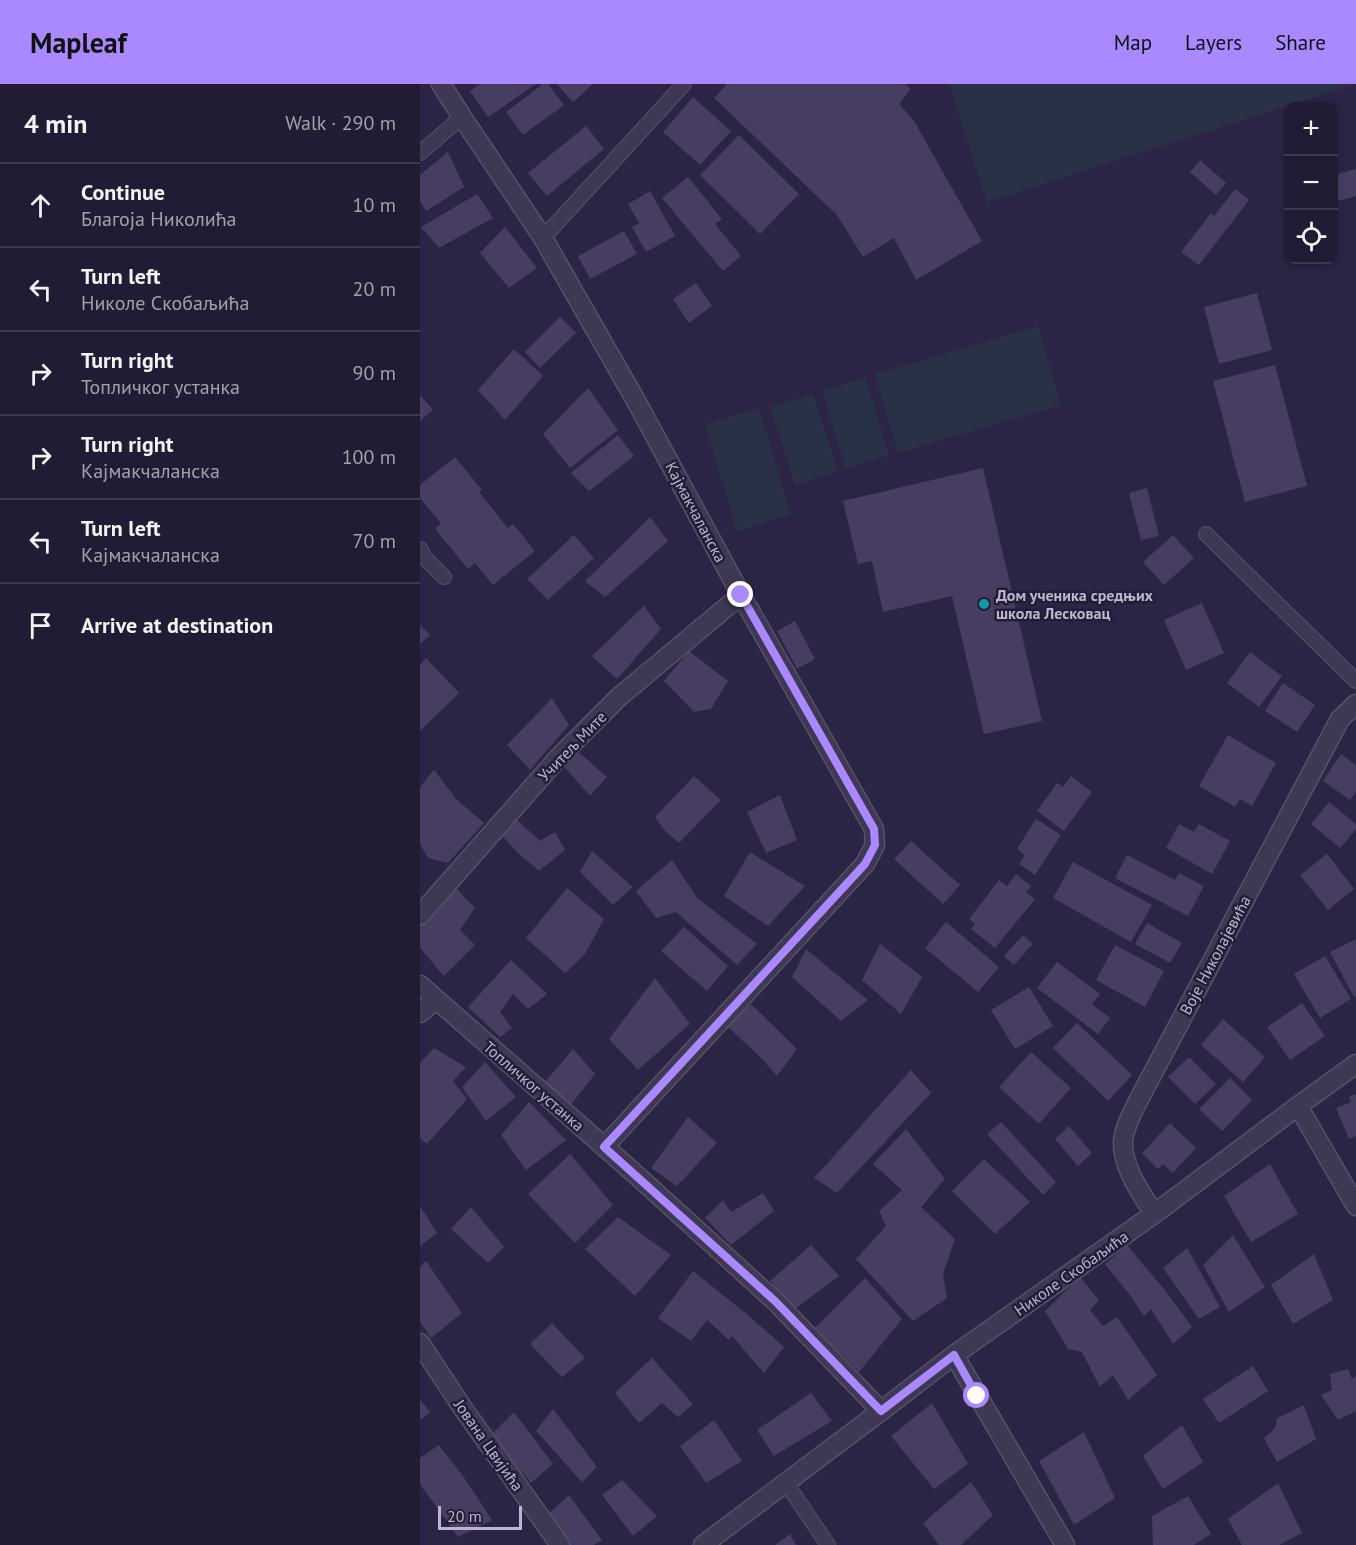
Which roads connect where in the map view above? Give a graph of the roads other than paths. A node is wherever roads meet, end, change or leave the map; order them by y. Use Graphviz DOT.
graph roads {
  1 [pos="441,84"];
  2 [pos="684,84"];
  3 [pos="462,117"];
  4 [pos="420,153"];
  5 [pos="543,238"];
  6 [pos="1206,534"];
  7 [pos="420,549"];
  8 [pos="444,577"];
  9 [pos="741,595"];
  10 [pos="1356,681"];
  11 [pos="1356,704"];
  12 [pos="420,915"];
  13 [pos="420,985"];
  14 [pos="436,1000"];
  15 [pos="420,1013"];
  16 [pos="1356,1064"];
  17 [pos="1298,1106"];
  18 [pos="604,1147"];
  19 [pos="1355,1201"];
  20 [pos="1154,1214"];
  21 [pos="420,1343"];
  22 [pos="954,1355"];
  23 [pos="881,1411"];
  24 [pos="786,1483"];
  25 [pos="560,1545"];
  26 [pos="703,1545"];
  27 [pos="828,1545"];
  28 [pos="1065,1545"];
  1 -- 3 [label="street, Кајмакчаланска"];
  2 -- 5 [label="lane"];
  3 -- 4 [label="lane"];
  3 -- 5 [label="street, Кајмакчаланска"];
  5 -- 9 [label="street, Кајмакчаланска"];
  6 -- 10 [label="lane"];
  7 -- 8 [label="lane"];
  9 -- 12 [label="street, Учитељ Мите"];
  9 -- 18 [label="street, Кајмакчаланска"];
  11 -- 20 [label="street, Воје Николајевића"];
  13 -- 14 [label="street, Топличког устанка"];
  14 -- 15 [label="street"];
  14 -- 18 [label="street, Топличког устанка"];
  16 -- 17 [label="street, Николе Скобаљића"];
  17 -- 19 [label="street"];
  17 -- 20 [label="street, Николе Скобаљића"];
  18 -- 23 [label="street, Топличког устанка"];
  20 -- 22 [label="street, Николе Скобаљића"];
  21 -- 25 [label="street, Јована Цвијића"];
  22 -- 23 [label="street, Николе Скобаљића"];
  22 -- 28 [label="street"];
  23 -- 24 [label="street, Николе Скобаљића"];
  24 -- 26 [label="street, Николе Скобаљића"];
  24 -- 27 [label="lane"];
}
